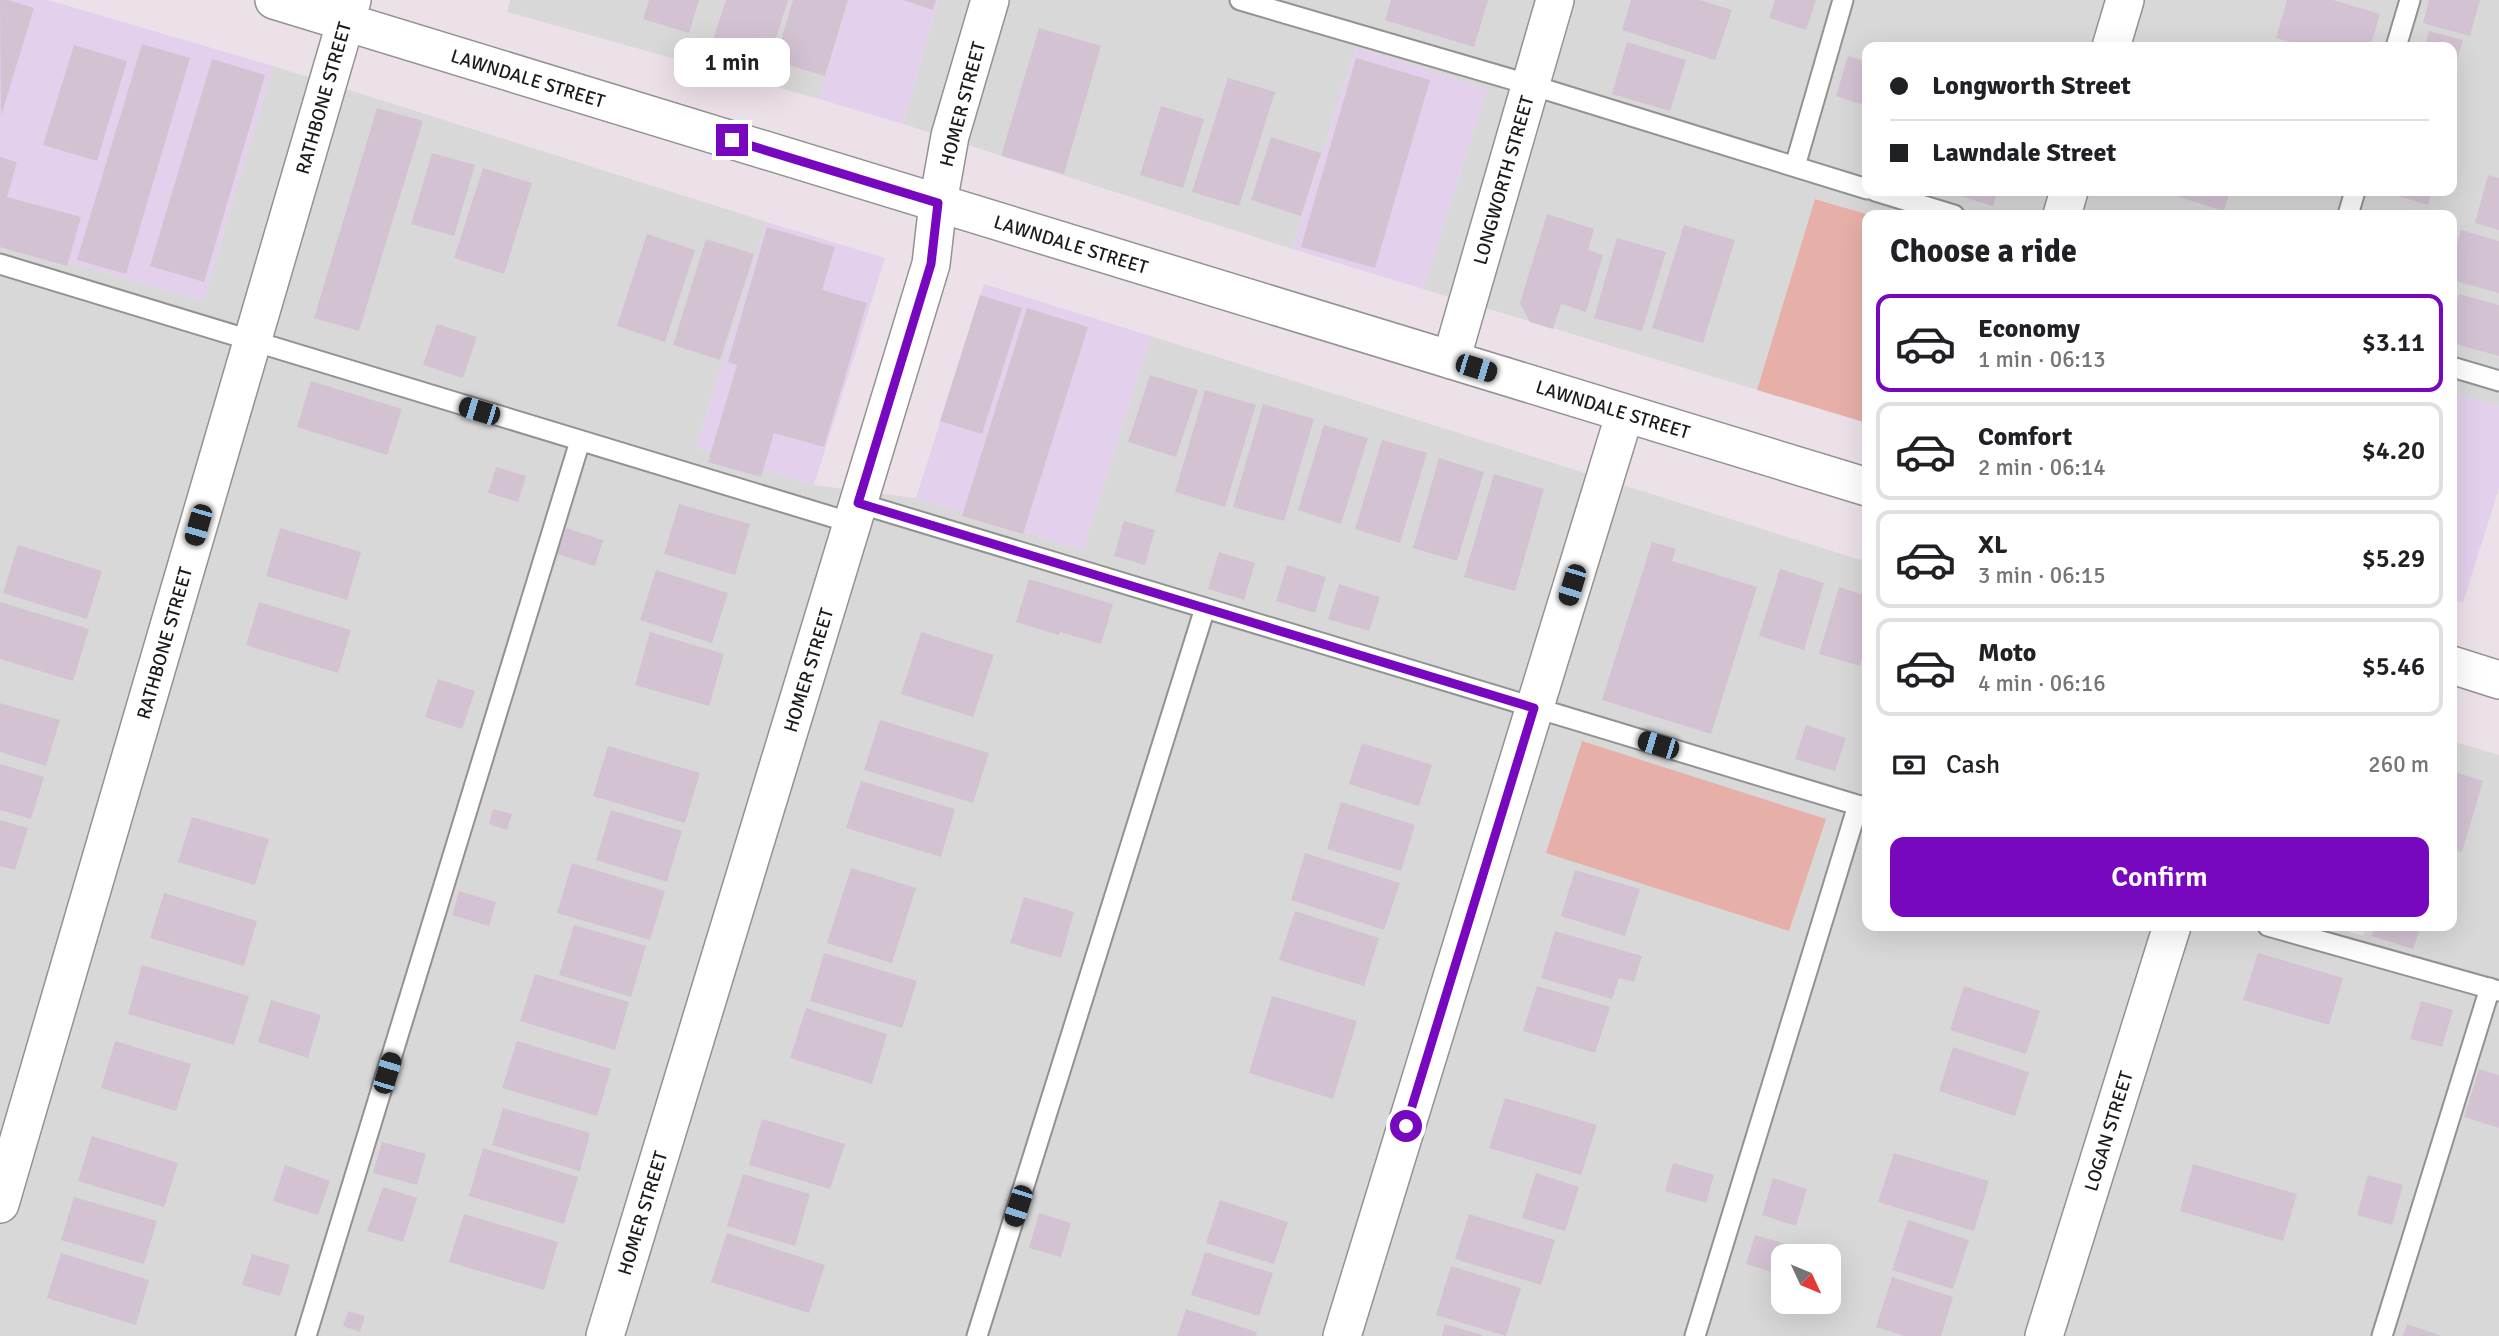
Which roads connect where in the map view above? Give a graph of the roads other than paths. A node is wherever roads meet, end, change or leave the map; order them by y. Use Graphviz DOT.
graph roads {
  1 [pos="274,0"];
  2 [pos="990,0"];
  3 [pos="1240,0"];
  4 [pos="1555,0"];
  5 [pos="1843,0"];
  6 [pos="2125,0"];
  7 [pos="2410,0"];
  8 [pos="1273,5"];
  9 [pos="349,11"];
  10 [pos="2112,42"];
  11 [pos="2397,42"];
  12 [pos="1531,85"];
  13 [pos="1795,166"];
  14 [pos="1862,186"];
  15 [pos="1891,196"];
  16 [pos="938,203"];
  17 [pos="1938,210"];
  18 [pos="0,264"];
  19 [pos="252,342"];
  20 [pos="1451,360"];
  21 [pos="2457,368"];
  22 [pos="2499,381"];
  23 [pos="1625,413"];
  24 [pos="580,441"];
  25 [pos="1862,485"];
  26 [pos="855,513"];
  27 [pos="1205,608"];
  28 [pos="2457,666"];
  29 [pos="2497,671"];
  30 [pos="1534,708"];
  31 [pos="1862,806"];
  32 [pos="2170,931"];
  33 [pos="2285,931"];
  34 [pos="2495,989"];
  35 [pos="0,1204"];
  36 [pos="306,1336"];
  37 [pos="605,1336"];
  38 [pos="977,1336"];
  39 [pos="1342,1336"];
  40 [pos="1695,1336"];
  41 [pos="2044,1336"];
  42 [pos="2382,1336"];
  1 -- 9 [label="street, LAWNDALE STREET"];
  2 -- 16 [label="street, HOMER STREET"];
  3 -- 8 [label="lane"];
  4 -- 12 [label="street, LONGWORTH STREET"];
  5 -- 13 [label="lane"];
  6 -- 10 [label="street"];
  7 -- 11 [label="lane"];
  8 -- 12 [label="lane"];
  9 -- 16 [label="street, LAWNDALE STREET"];
  9 -- 19 [label="street, RATHBONE STREET"];
  12 -- 13 [label="lane"];
  12 -- 20 [label="street, LONGWORTH STREET"];
  13 -- 14 [label="lane"];
  15 -- 17 [label="lane"];
  16 -- 20 [label="street, LAWNDALE STREET"];
  16 -- 26 [label="street, HOMER STREET"];
  18 -- 19 [label="lane"];
  19 -- 24 [label="lane"];
  19 -- 35 [label="street, RATHBONE STREET"];
  20 -- 23 [label="street, LAWNDALE STREET"];
  21 -- 22 [label="lane"];
  23 -- 25 [label="street, LAWNDALE STREET"];
  23 -- 30 [label="street"];
  24 -- 26 [label="lane"];
  24 -- 36 [label="lane"];
  26 -- 27 [label="lane"];
  26 -- 37 [label="street, HOMER STREET"];
  27 -- 30 [label="lane"];
  27 -- 38 [label="lane"];
  28 -- 29 [label="street"];
  30 -- 31 [label="lane"];
  30 -- 39 [label="street"];
  31 -- 40 [label="lane"];
  32 -- 41 [label="street, LOGAN STREET"];
  33 -- 34 [label="lane"];
  34 -- 42 [label="lane"];
}
